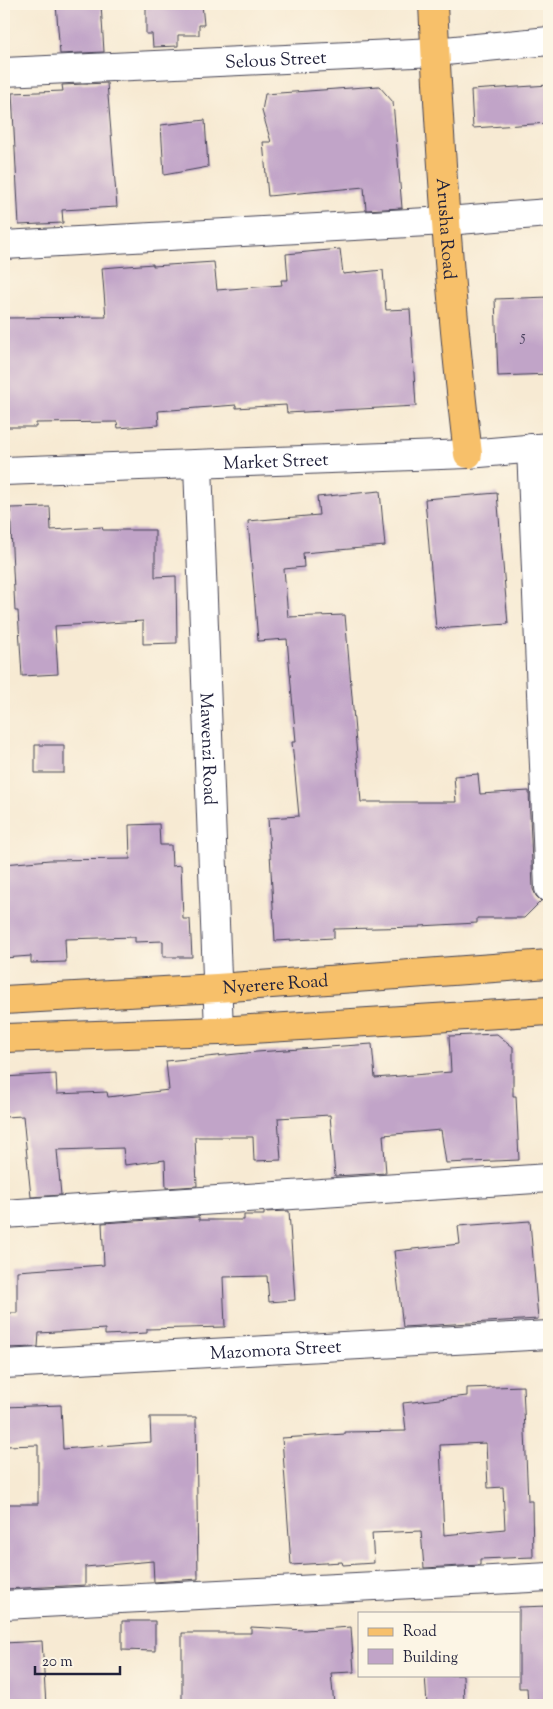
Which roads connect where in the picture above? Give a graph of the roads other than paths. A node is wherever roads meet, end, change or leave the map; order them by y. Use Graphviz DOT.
graph roads {
  1 [pos="433,4"];
  2 [pos="549,41"];
  3 [pos="435,52"];
  4 [pos="4,72"];
  5 [pos="549,213"];
  6 [pos="446,221"];
  7 [pos="4,245"];
  8 [pos="540,447"];
  9 [pos="468,454"];
  10 [pos="198,465"];
  11 [pos="4,471"];
  12 [pos="544,614"];
  13 [pos="547,766"];
  14 [pos="549,888"];
  15 [pos="549,964"];
  16 [pos="217,988"];
  17 [pos="4,1000"];
  18 [pos="549,1011"];
  19 [pos="218,1031"];
  20 [pos="4,1038"];
  21 [pos="549,1178"];
  22 [pos="4,1214"];
  23 [pos="549,1335"];
  24 [pos="4,1364"];
  25 [pos="549,1577"];
  26 [pos="4,1605"];
  1 -- 3 [label="main road, Arusha Road"];
  2 -- 3 [label="street, Selous Street"];
  3 -- 4 [label="street, Selous Street"];
  3 -- 6 [label="main road, Arusha Road"];
  5 -- 6 [label="street"];
  6 -- 7 [label="street"];
  6 -- 9 [label="main road, Arusha Road"];
  8 -- 9 [label="street, Market Street"];
  8 -- 12 [label="street"];
  9 -- 10 [label="street, Market Street"];
  10 -- 11 [label="street, Market Street"];
  10 -- 16 [label="street, Mawenzi Road"];
  12 -- 13 [label="street"];
  13 -- 14 [label="street"];
  15 -- 16 [label="main road, Nyerere Road"];
  16 -- 17 [label="main road, Nyerere Road"];
  16 -- 19 [label="street, Mawenzi Road"];
  18 -- 19 [label="main road"];
  19 -- 20 [label="main road"];
  21 -- 22 [label="street"];
  23 -- 24 [label="street, Mazomora Street"];
  25 -- 26 [label="street"];
}
